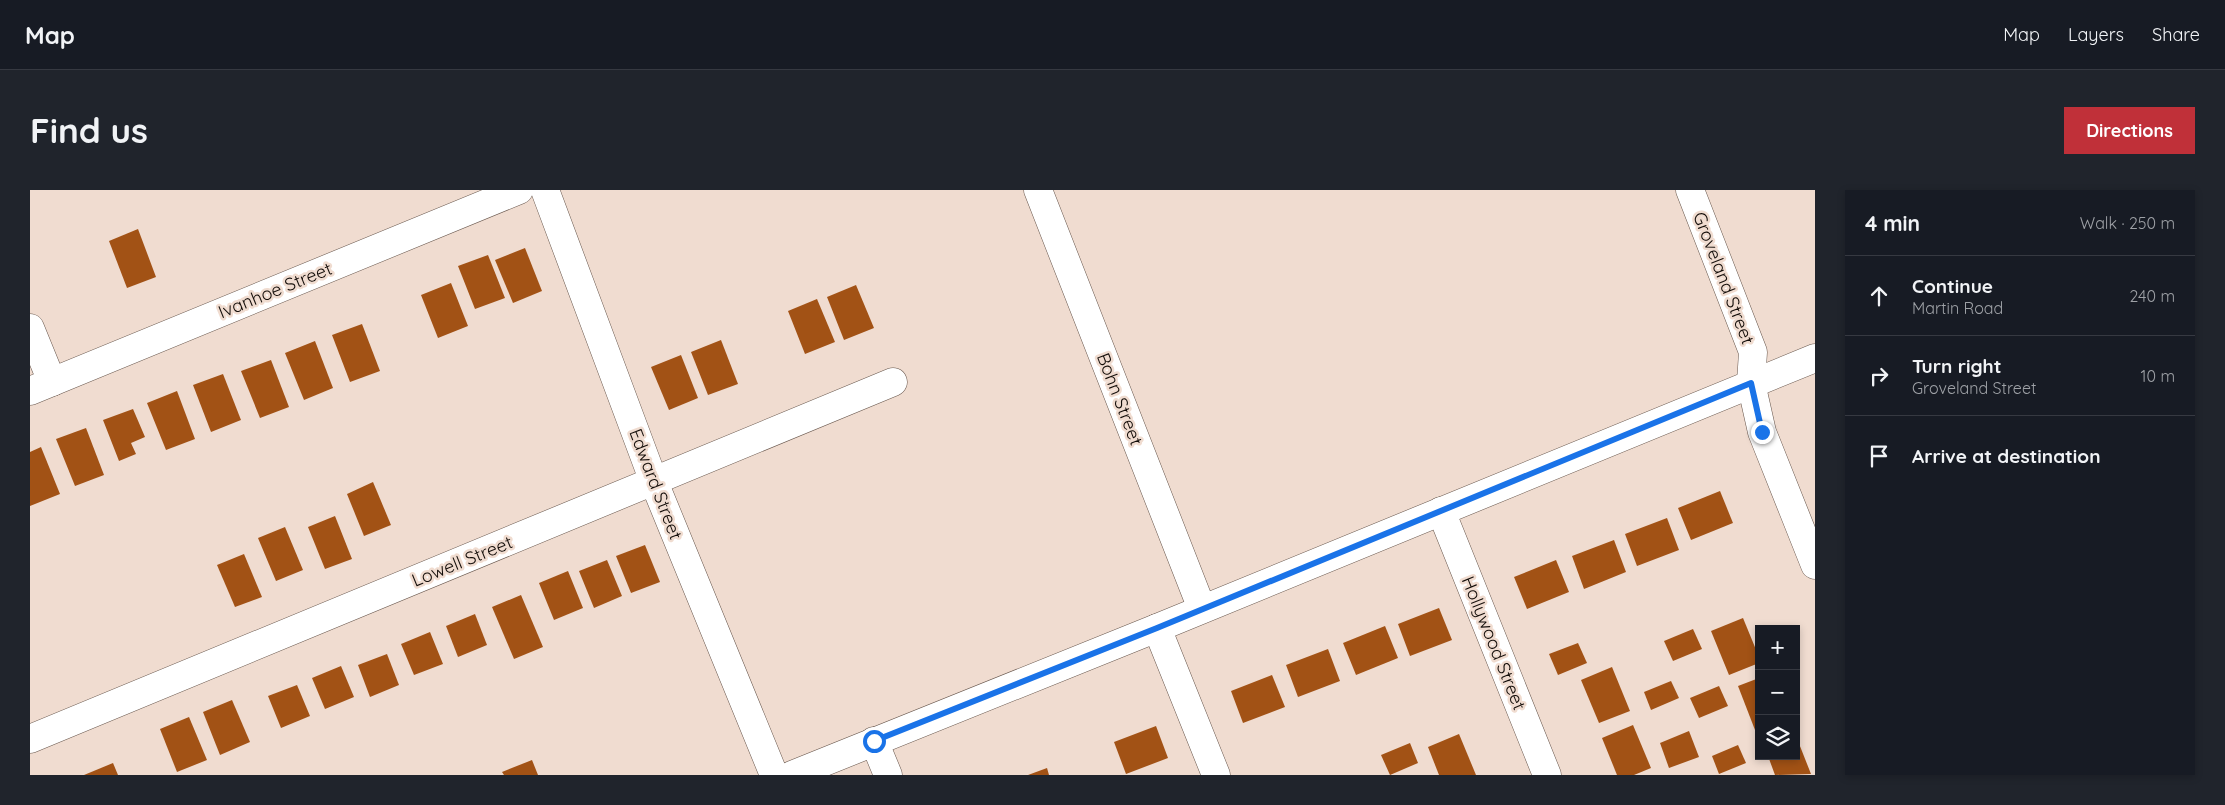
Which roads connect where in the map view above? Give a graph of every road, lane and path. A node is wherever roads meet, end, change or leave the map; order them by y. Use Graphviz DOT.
graph roads {
  1 [pos="520,190"];
  2 [pos="545,190"];
  3 [pos="1038,190"];
  4 [pos="1690,190"];
  5 [pos="30,328"];
  6 [pos="1815,358"];
  7 [pos="893,382"];
  8 [pos="1751,383"];
  9 [pos="41,386"];
  10 [pos="654,482"];
  11 [pos="1441,511"];
  12 [pos="1815,565"];
  13 [pos="1202,609"];
  14 [pos="1157,628"];
  15 [pos="30,739"];
  16 [pos="874,741"];
  17 [pos="774,775"];
  18 [pos="792,775"];
  19 [pos="888,775"];
  20 [pos="1216,775"];
  21 [pos="1547,775"];
  1 -- 9 [label="street, Ivanhoe Street"];
  2 -- 10 [label="street, Edward Street"];
  3 -- 13 [label="street, Bohn Street"];
  4 -- 8 [label="street, Groveland Street"];
  5 -- 9 [label="street"];
  6 -- 8 [label="street"];
  7 -- 10 [label="street, Lowell Street"];
  8 -- 11 [label="street"];
  8 -- 12 [label="street, Groveland Street"];
  10 -- 15 [label="street, Lowell Street"];
  10 -- 17 [label="street, Edward Street"];
  11 -- 13 [label="street"];
  11 -- 21 [label="street, Hollywood Street"];
  13 -- 14 [label="street"];
  14 -- 16 [label="street"];
  14 -- 20 [label="street"];
  16 -- 18 [label="street"];
  16 -- 19 [label="street"];
}
